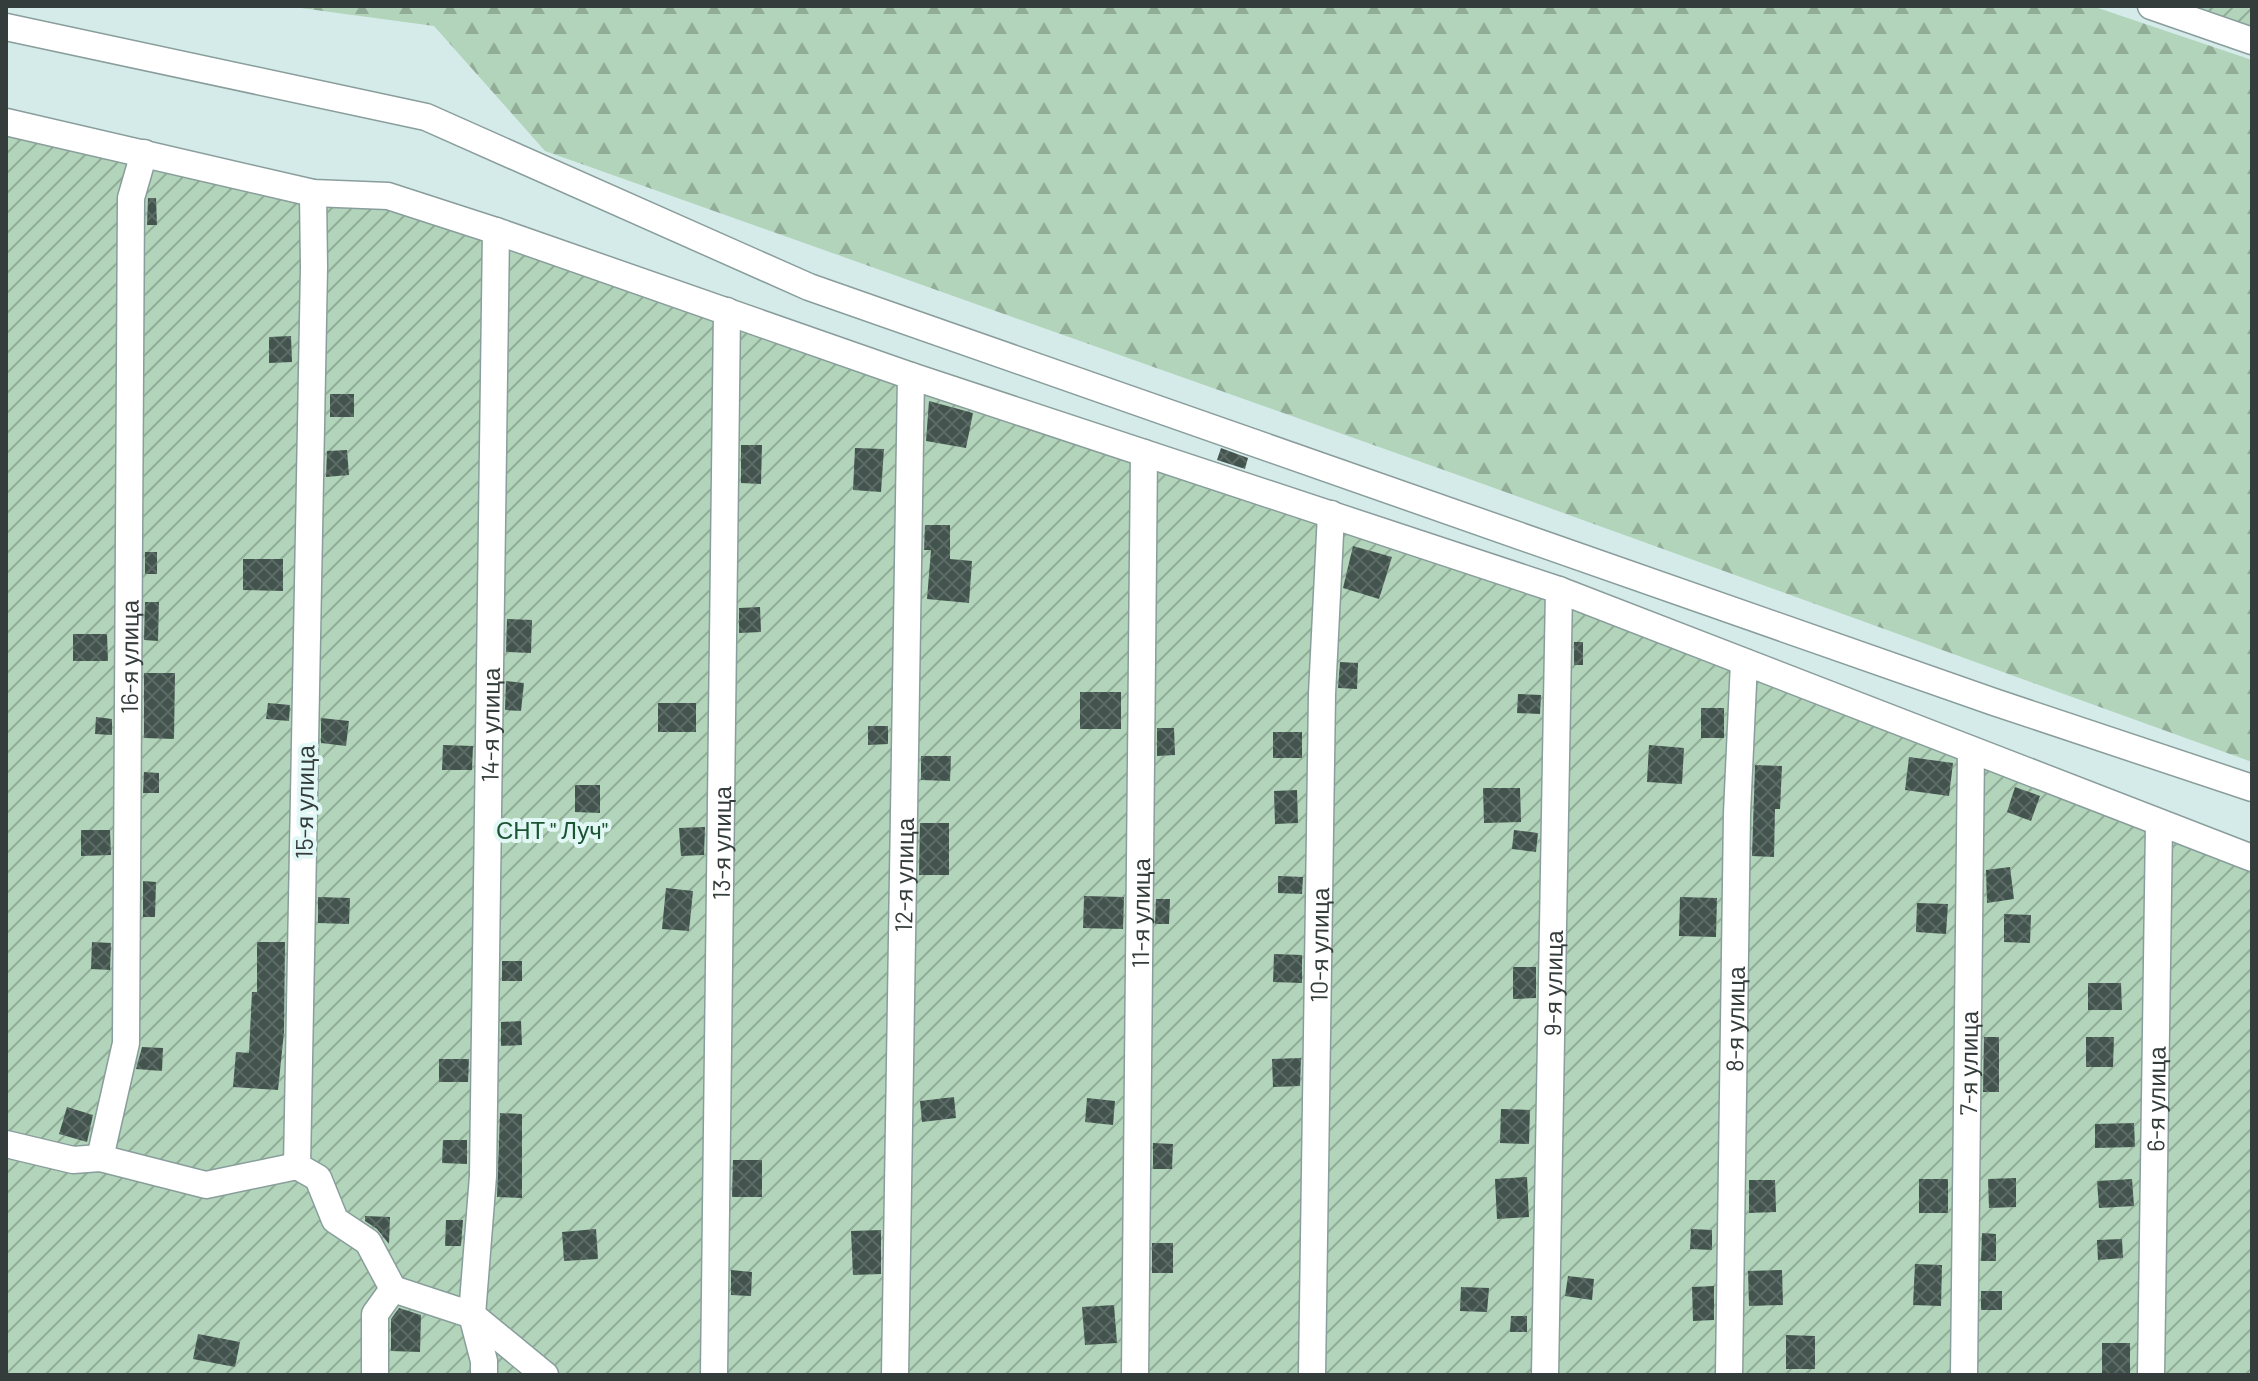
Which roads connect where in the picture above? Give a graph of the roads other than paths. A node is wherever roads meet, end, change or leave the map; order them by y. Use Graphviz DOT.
graph roads {
  1 [pos="2156,7"];
  2 [pos="6,27"];
  3 [pos="2252,41"];
  4 [pos="6,122"];
  5 [pos="144,153"];
  6 [pos="313,193"];
  7 [pos="496,231"];
  8 [pos="727,311"];
  9 [pos="911,376"];
  10 [pos="1144,453"];
  11 [pos="1331,514"];
  12 [pos="1559,590"];
  13 [pos="1744,662"];
  14 [pos="1971,750"];
  15 [pos="2252,788"];
  16 [pos="2159,824"];
  17 [pos="2252,858"];
  18 [pos="6,1144"];
  19 [pos="100,1158"];
  20 [pos="297,1166"];
  21 [pos="393,1289"];
  22 [pos="472,1315"];
  23 [pos="375,1375"];
  24 [pos="484,1375"];
  25 [pos="545,1375"];
  26 [pos="714,1375"];
  27 [pos="895,1375"];
  28 [pos="1135,1375"];
  29 [pos="1312,1375"];
  30 [pos="1545,1375"];
  31 [pos="1729,1375"];
  32 [pos="1964,1375"];
  33 [pos="2151,1375"];
  1 -- 3 [label="street"];
  2 -- 15 [label="street"];
  4 -- 5 [label="street"];
  5 -- 6 [label="street"];
  5 -- 19 [label="street, 16-я улица"];
  6 -- 7 [label="street"];
  6 -- 20 [label="street, 15-я улица"];
  7 -- 8 [label="street"];
  7 -- 22 [label="street, 14-я улица"];
  8 -- 9 [label="street"];
  8 -- 26 [label="street, 13-я улица"];
  9 -- 10 [label="street"];
  9 -- 27 [label="street, 12-я улица"];
  10 -- 11 [label="street"];
  10 -- 28 [label="street, 11-я улица"];
  11 -- 12 [label="street"];
  11 -- 29 [label="street, 10-я улица"];
  12 -- 13 [label="street"];
  12 -- 30 [label="street, 9-я улица"];
  13 -- 14 [label="street"];
  13 -- 31 [label="street, 8-я улица"];
  14 -- 16 [label="street"];
  14 -- 32 [label="street, 7-я улица"];
  16 -- 17 [label="street"];
  16 -- 33 [label="street, 6-я улица"];
  18 -- 19 [label="street"];
  19 -- 20 [label="street"];
  20 -- 21 [label="street"];
  21 -- 22 [label="street"];
  21 -- 23 [label="street"];
  22 -- 24 [label="street, 14-я улица"];
  22 -- 25 [label="street"];
}
